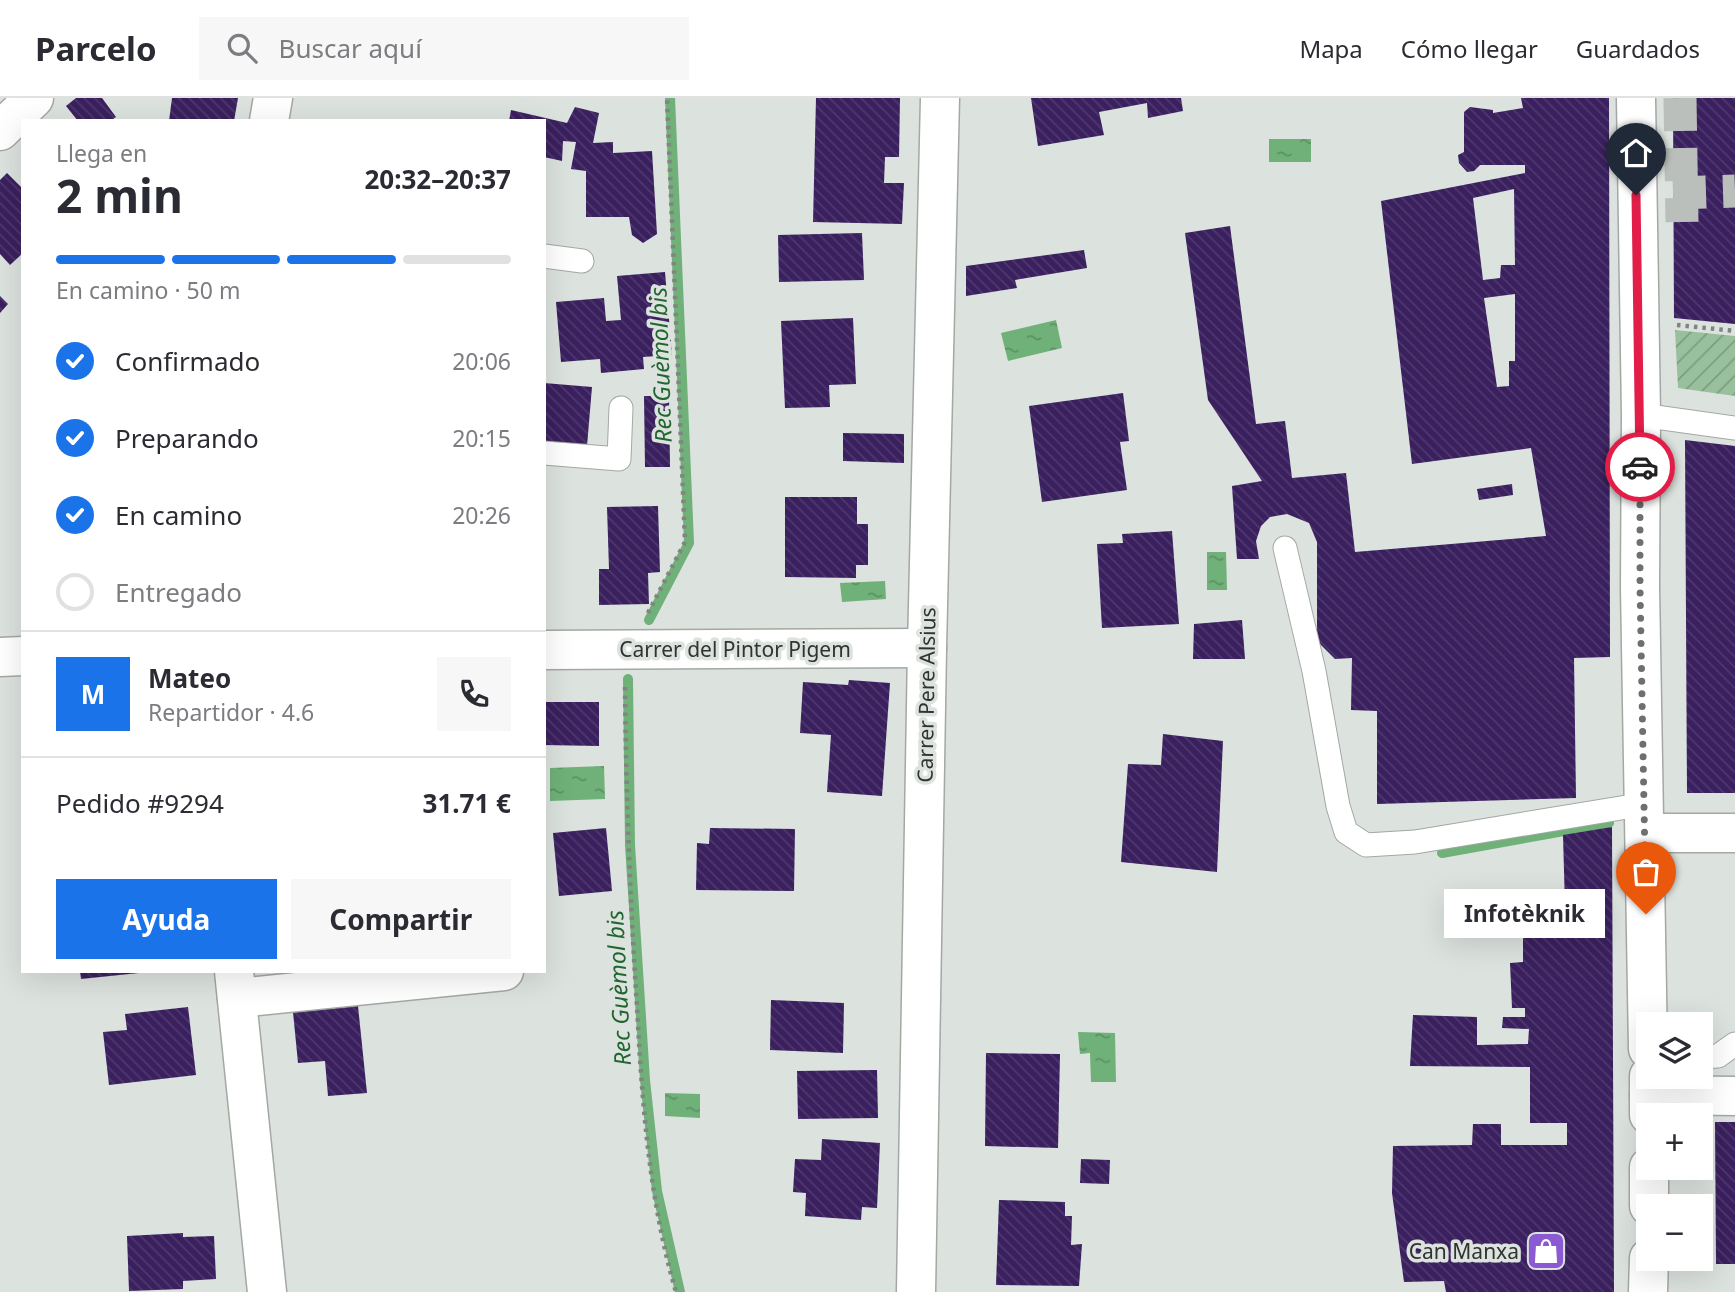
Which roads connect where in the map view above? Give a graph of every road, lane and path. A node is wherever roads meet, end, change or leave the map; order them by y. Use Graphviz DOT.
graph roads {
  1 [pos="34,98"];
  2 [pos="273,98"];
  3 [pos="667,98"];
  4 [pos="940,98"];
  5 [pos="1636,98"];
  6 [pos="270,119"];
  7 [pos="0,131"];
  8 [pos="546,256"];
  9 [pos="582,261"];
  10 [pos="621,408"];
  11 [pos="1641,415"];
  12 [pos="1735,428"];
  13 [pos="546,453"];
  14 [pos="1285,548"];
  15 [pos="927,648"];
  16 [pos="546,650"];
  17 [pos="635,650"];
  18 [pos="21,656"];
  19 [pos="0,657"];
  20 [pos="1645,819"];
  21 [pos="1735,833"];
  22 [pos="463,973"];
  23 [pos="235,984"];
  24 [pos="1648,1012"];
  25 [pos="1735,1044"];
  26 [pos="1713,1056"];
  27 [pos="1649,1095"];
  28 [pos="1735,1096"];
  29 [pos="1648,1271"];
  30 [pos="267,1292"];
  31 [pos="676,1292"];
  32 [pos="916,1292"];
  33 [pos="1648,1292"];
  1 -- 7 [label="street"];
  2 -- 6 [label="street"];
  3 -- 17 [label="path"];
  4 -- 15 [label="street, Carrer Pere Alsius"];
  5 -- 11 [label="street"];
  8 -- 9 [label="lane"];
  10 -- 13 [label="lane"];
  11 -- 12 [label="lane"];
  11 -- 20 [label="street"];
  14 -- 20 [label="lane"];
  15 -- 17 [label="street, Carrer del Pintor Pigem"];
  15 -- 32 [label="street, Carrer Pere Alsius"];
  16 -- 17 [label="street, Carrer del Pintor Pigem"];
  17 -- 31 [label="path"];
  18 -- 19 [label="street"];
  20 -- 21 [label="street"];
  20 -- 24 [label="street"];
  22 -- 23 [label="street"];
  23 -- 30 [label="street"];
  25 -- 26 [label="lane"];
  27 -- 28 [label="street"];
  29 -- 33 [label="street"];
}
